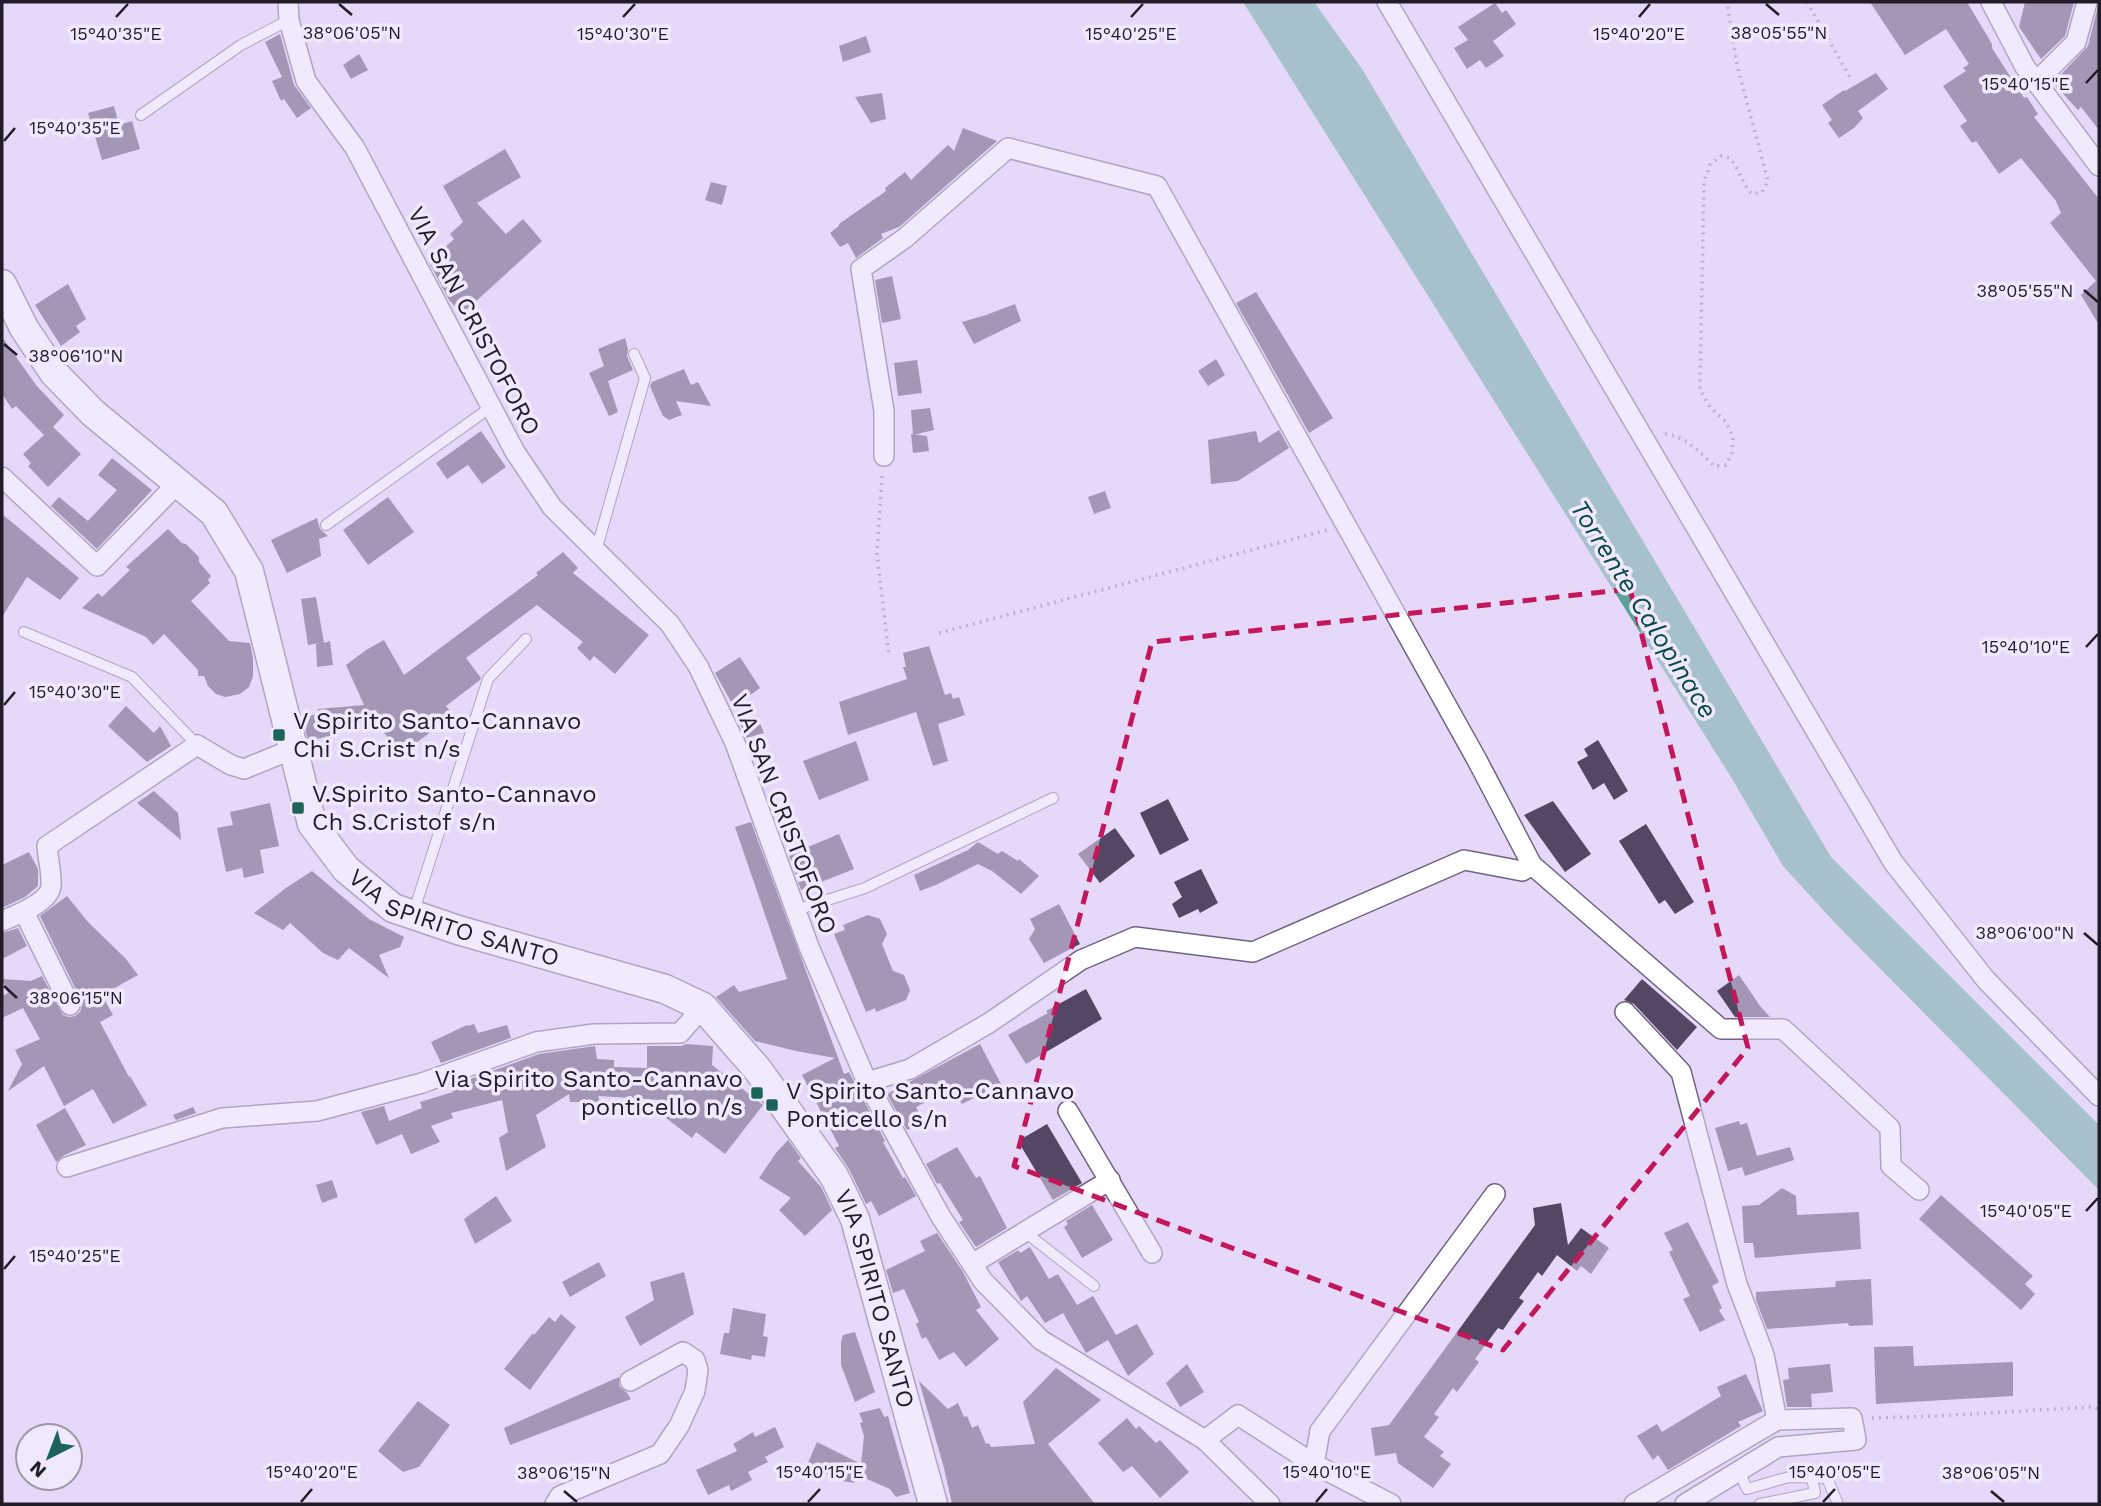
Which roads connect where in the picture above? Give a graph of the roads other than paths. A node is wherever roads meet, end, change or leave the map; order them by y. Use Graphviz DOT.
graph roads {
  1 [pos="1387,2"];
  2 [pos="1991,2"];
  3 [pos="2087,2"];
  4 [pos="289,11"];
  5 [pos="2036,82"];
  6 [pos="141,116"];
  7 [pos="2099,166"];
  8 [pos="2,284"];
  9 [pos="634,354"];
  10 [pos="491,407"];
  11 [pos="884,456"];
  12 [pos="2,477"];
  13 [pos="178,484"];
  14 [pos="326,525"];
  15 [pos="596,551"];
  16 [pos="24,632"];
  17 [pos="526,639"];
  18 [pos="197,745"];
  19 [pos="293,749"];
  20 [pos="1052,798"];
  21 [pos="1532,865"];
  22 [pos="796,911"];
  23 [pos="24,912"];
  24 [pos="412,914"];
  25 [pos="2,921"];
  26 [pos="71,1005"];
  27 [pos="704,1007"];
  28 [pos="1625,1012"];
  29 [pos="867,1082"];
  30 [pos="2099,1096"];
  31 [pos="1068,1111"];
  32 [pos="67,1167"];
  33 [pos="1110,1180"];
  34 [pos="1919,1190"];
  35 [pos="1495,1194"];
  36 [pos="1026,1232"];
  37 [pos="1152,1254"];
  38 [pos="972,1264"];
  39 [pos="1094,1286"];
  40 [pos="630,1381"];
  41 [pos="1777,1420"];
  42 [pos="1205,1440"];
  43 [pos="1314,1464"];
  44 [pos="1739,1471"];
  45 [pos="1812,1478"];
  46 [pos="555,1504"];
  47 [pos="933,1504"];
  48 [pos="1270,1504"];
  49 [pos="1391,1504"];
  50 [pos="1634,1504"];
  51 [pos="1685,1504"];
  52 [pos="1760,1504"];
  53 [pos="1838,1504"];
  1 -- 30 [label="street"];
  2 -- 5 [label="street"];
  3 -- 5 [label="street"];
  4 -- 6 [label="lane"];
  4 -- 10 [label="street, VIA SAN CRISTOFORO"];
  5 -- 7 [label="street"];
  8 -- 13 [label="street, VIA SPIRITO SANTO"];
  9 -- 15 [label="lane"];
  10 -- 14 [label="lane"];
  10 -- 15 [label="street, VIA SAN CRISTOFORO"];
  11 -- 21 [label="street"];
  12 -- 13 [label="street"];
  13 -- 19 [label="street, VIA SPIRITO SANTO"];
  15 -- 22 [label="street, VIA SAN CRISTOFORO"];
  16 -- 18 [label="lane"];
  17 -- 24 [label="lane"];
  18 -- 19 [label="street"];
  18 -- 23 [label="street"];
  19 -- 24 [label="street, VIA SPIRITO SANTO"];
  20 -- 22 [label="lane"];
  21 -- 29 [label="street"];
  21 -- 34 [label="street"];
  22 -- 29 [label="street, VIA SAN CRISTOFORO"];
  23 -- 25 [label="street"];
  23 -- 26 [label="street"];
  24 -- 27 [label="street, VIA SPIRITO SANTO"];
  27 -- 32 [label="street"];
  27 -- 47 [label="street, VIA SPIRITO SANTO"];
  28 -- 41 [label="street"];
  29 -- 38 [label="street, VIA SAN CRISTOFORO"];
  31 -- 33 [label="street"];
  33 -- 36 [label="street"];
  33 -- 37 [label="street"];
  35 -- 43 [label="street"];
  36 -- 38 [label="street"];
  36 -- 39 [label="lane"];
  38 -- 42 [label="street, VIA SAN CRISTOFORO"];
  40 -- 46 [label="street"];
  41 -- 44 [label="street"];
  41 -- 50 [label="street"];
  42 -- 43 [label="street"];
  42 -- 48 [label="street, VIA SAN CRISTOFORO"];
  43 -- 49 [label="street"];
  44 -- 45 [label="lane"];
  44 -- 51 [label="street"];
  45 -- 52 [label="lane"];
  45 -- 53 [label="lane"];
}
